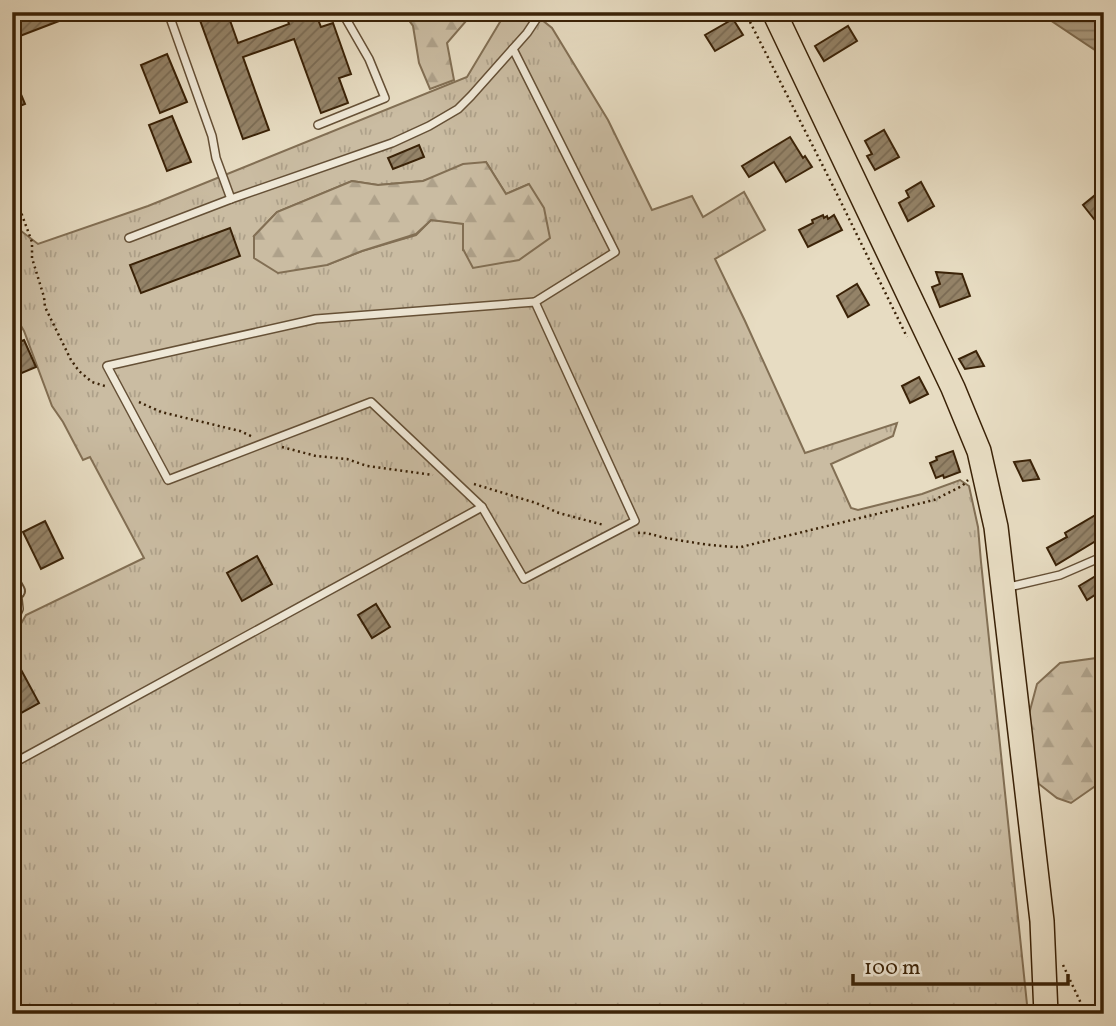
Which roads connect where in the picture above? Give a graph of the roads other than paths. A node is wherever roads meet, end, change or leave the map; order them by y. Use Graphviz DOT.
graph roads {
  1 [pos="168,12"];
  2 [pos="342,12"];
  3 [pos="541,12"];
  4 [pos="774,12"];
  5 [pos="513,49"];
  6 [pos="318,125"];
  7 [pos="231,199"];
  8 [pos="129,237"];
  9 [pos="535,302"];
  10 [pos="482,508"];
  11 [pos="1104,556"];
  12 [pos="14,586"];
  13 [pos="1003,588"];
  14 [pos="12,625"];
  15 [pos="12,764"];
  16 [pos="1046,1014"];
  1 -- 7 [label="lane"];
  2 -- 6 [label="lane"];
  3 -- 5 [label="lane"];
  4 -- 13 [label="main road"];
  5 -- 7 [label="lane"];
  5 -- 9 [label="lane"];
  7 -- 8 [label="lane"];
  9 -- 10 [label="lane"];
  9 -- 10 [label="lane"];
  10 -- 15 [label="lane"];
  11 -- 13 [label="lane"];
  12 -- 14 [label="lane"];
  13 -- 16 [label="main road"];
}
